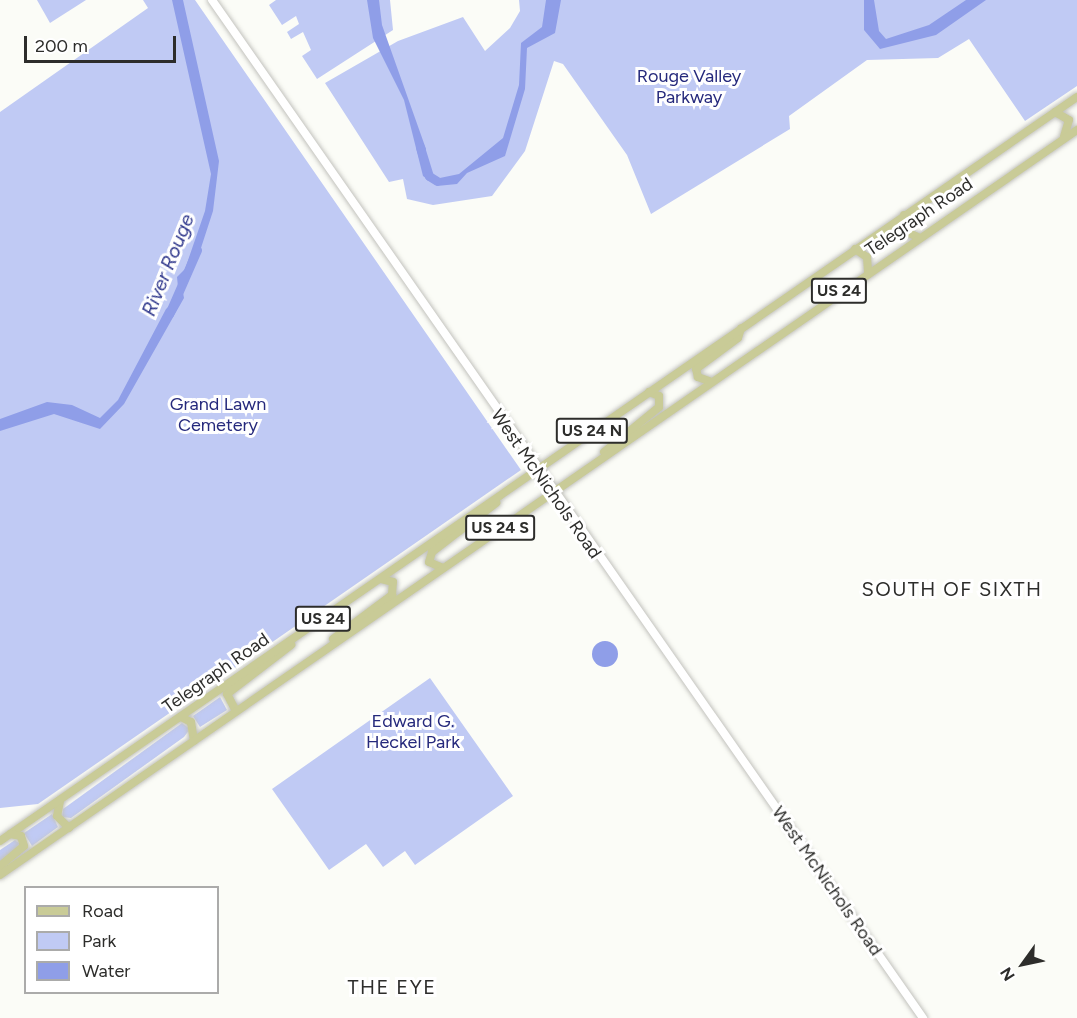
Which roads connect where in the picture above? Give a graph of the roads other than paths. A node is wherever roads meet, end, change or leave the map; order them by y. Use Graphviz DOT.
graph roads {
  1 [pos="212,0"];
  2 [pos="1077,97"];
  3 [pos="1055,112"];
  4 [pos="1077,130"];
  5 [pos="1057,144"];
  6 [pos="904,215"];
  7 [pos="918,237"];
  8 [pos="855,249"];
  9 [pos="868,272"];
  10 [pos="741,327"];
  11 [pos="709,381"];
  12 [pos="648,393"];
  13 [pos="602,455"];
  14 [pos="536,470"];
  15 [pos="508,490"];
  16 [pos="551,492"];
  17 [pos="446,566"];
  18 [pos="380,580"];
  19 [pos="296,637"];
  20 [pos="317,654"];
  21 [pos="236,711"];
  22 [pos="181,717"];
  23 [pos="194,741"];
  24 [pos="60,801"];
  25 [pos="69,828"];
  26 [pos="10,834"];
  27 [pos="0,841"];
  28 [pos="0,866"];
  29 [pos="0,875"];
  30 [pos="923,1018"];
  1 -- 14 [label="main road, West McNichols Road"];
  2 -- 3 [label="main road, Telegraph Road / US 24"];
  3 -- 5 [label="main road"];
  3 -- 6 [label="main road, Telegraph Road / US 24"];
  4 -- 5 [label="main road, Telegraph Road / US 24"];
  5 -- 7 [label="main road, Telegraph Road / US 24"];
  6 -- 7 [label="main road"];
  6 -- 8 [label="main road, Telegraph Road / US 24"];
  7 -- 9 [label="main road, Telegraph Road / US 24"];
  8 -- 9 [label="main road"];
  8 -- 10 [label="main road, Telegraph Road / US 24"];
  9 -- 11 [label="main road, Telegraph Road / US 24"];
  10 -- 11 [label="main road"];
  10 -- 12 [label="main road, Telegraph Road / US 24"];
  11 -- 13 [label="main road, Telegraph Road / US 24"];
  12 -- 13 [label="main road, Telegraph Road"];
  12 -- 14 [label="main road, Telegraph Road / US 24 N"];
  13 -- 16 [label="main road, Telegraph Road / US 24 S"];
  14 -- 15 [label="main road, Telegraph Road / US 24 N"];
  14 -- 16 [label="main road, West McNichols Road"];
  15 -- 17 [label="main road, Telegraph Road"];
  15 -- 18 [label="main road, Telegraph Road / US 24"];
  16 -- 17 [label="main road, Telegraph Road / US 24 S"];
  16 -- 30 [label="main road, West McNichols Road"];
  17 -- 20 [label="main road, Telegraph Road / US 24"];
  18 -- 19 [label="main road, Telegraph Road / US 24"];
  18 -- 20 [label="main road"];
  19 -- 21 [label="main road"];
  19 -- 22 [label="main road, Telegraph Road / US 24"];
  20 -- 21 [label="main road, Telegraph Road / US 24"];
  21 -- 23 [label="main road, Telegraph Road / US 24"];
  22 -- 23 [label="main road"];
  22 -- 24 [label="main road, Telegraph Road / US 24"];
  23 -- 25 [label="main road, Telegraph Road / US 24"];
  24 -- 25 [label="main road"];
  24 -- 26 [label="main road, Telegraph Road / US 24"];
  25 -- 29 [label="main road, Telegraph Road / US 24"];
  26 -- 27 [label="main road, Telegraph Road / US 24"];
  26 -- 28 [label="main road"];
}
